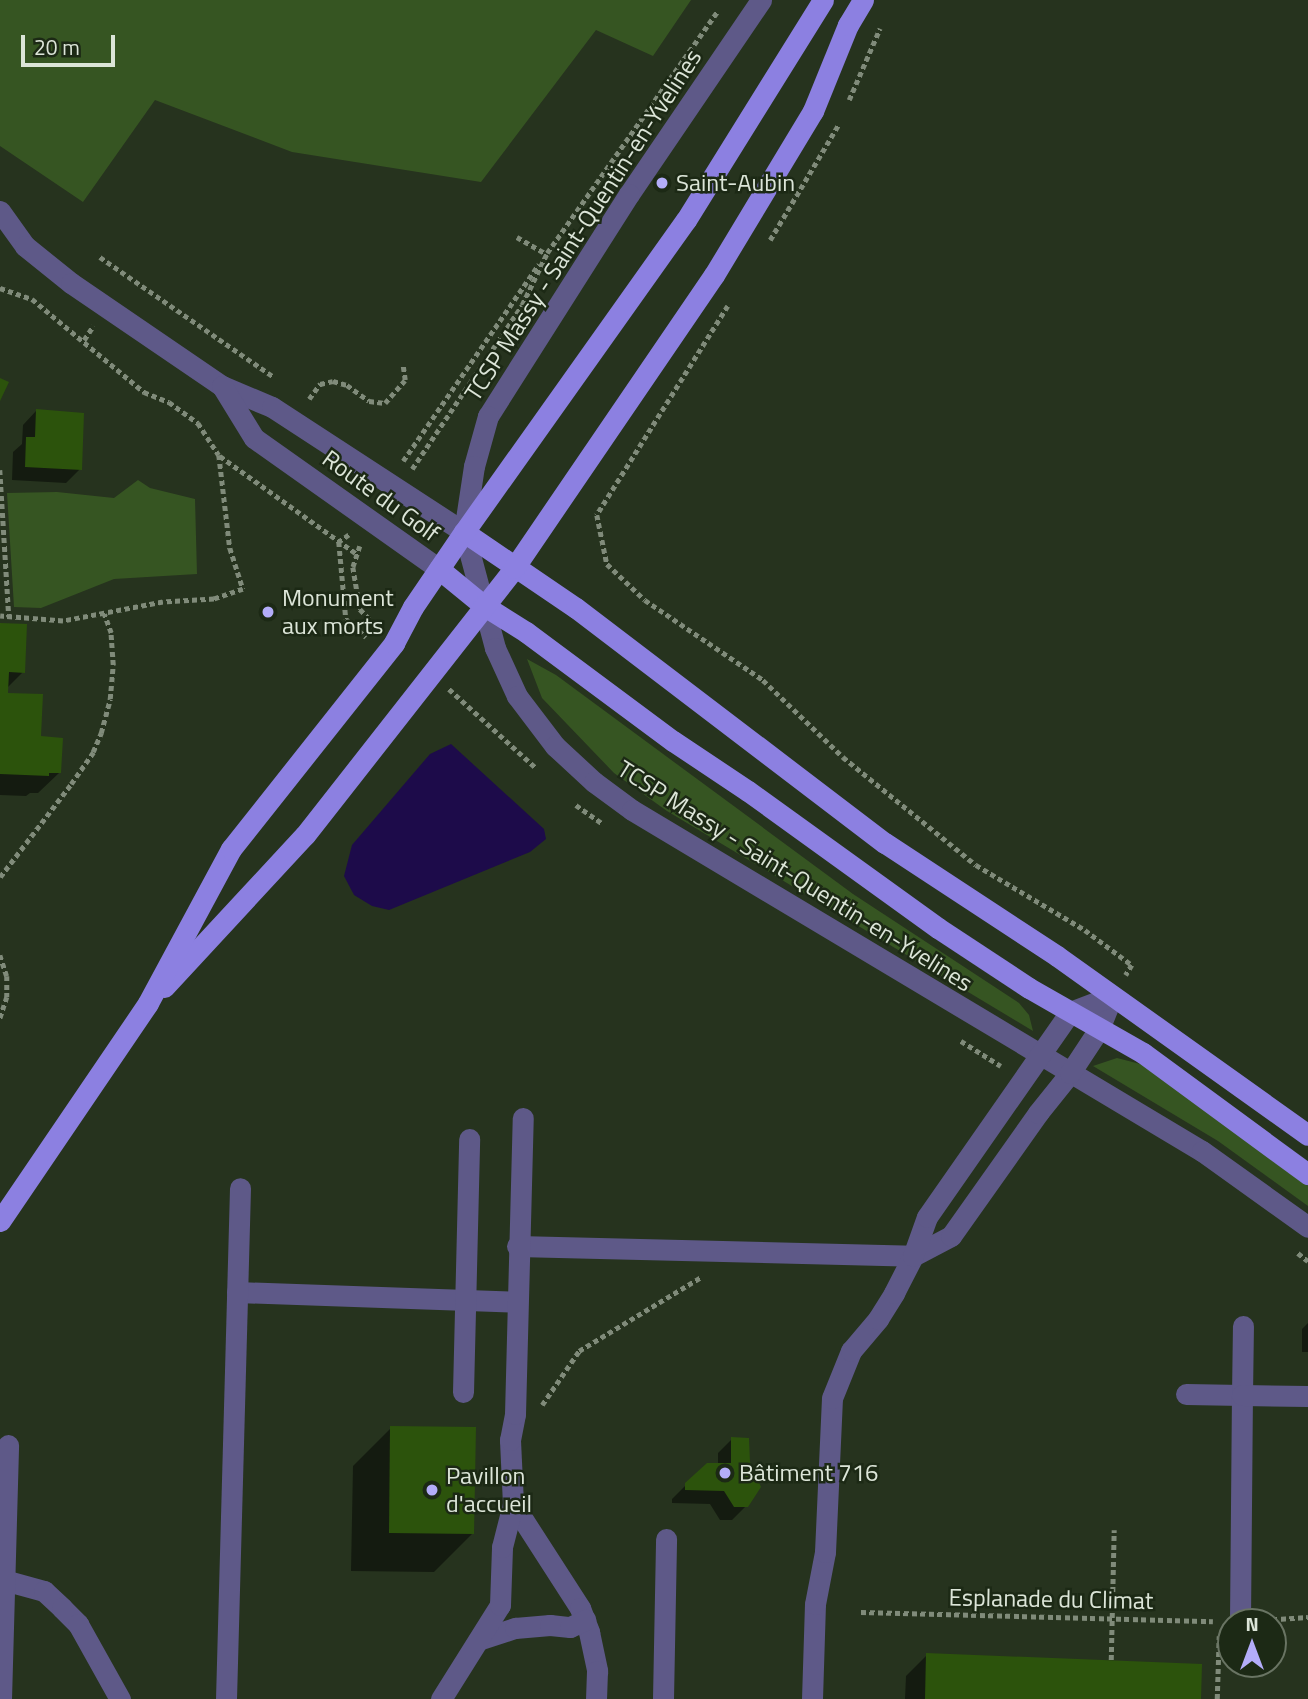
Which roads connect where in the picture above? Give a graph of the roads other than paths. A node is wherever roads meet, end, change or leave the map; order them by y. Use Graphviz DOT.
graph roads {
  1 [pos="761,0"];
  2 [pos="823,0"];
  3 [pos="863,0"];
  4 [pos="0,211"];
  5 [pos="222,386"];
  6 [pos="464,532"];
  7 [pos="514,568"];
  8 [pos="439,569"];
  9 [pos="483,605"];
  10 [pos="1112,996"];
  11 [pos="148,1003"];
  12 [pos="1070,1012"];
  13 [pos="1099,1029"];
  14 [pos="1041,1057"];
  15 [pos="1070,1073"];
  16 [pos="523,1118"];
  17 [pos="1308,1135"];
  18 [pos="469,1139"];
  19 [pos="1308,1174"];
  20 [pos="240,1188"];
  21 [pos="0,1221"];
  22 [pos="1308,1227"];
  23 [pos="517,1246"];
  24 [pos="913,1256"];
  25 [pos="237,1292"];
  26 [pos="465,1300"];
  27 [pos="517,1302"];
  28 [pos="1243,1326"];
  29 [pos="463,1392"];
  30 [pos="1186,1394"];
  31 [pos="1242,1395"];
  32 [pos="1308,1396"];
  33 [pos="8,1445"];
  34 [pos="513,1504"];
  35 [pos="666,1539"];
  36 [pos="2,1579"];
  37 [pos="1231,1608"];
  38 [pos="585,1620"];
  39 [pos="481,1639"];
  40 [pos="1,1699"];
  41 [pos="120,1699"];
  42 [pos="226,1699"];
  43 [pos="441,1699"];
  44 [pos="596,1699"];
  45 [pos="663,1699"];
  46 [pos="813,1699"];
  1 -- 6 [label="street, TCSP Massy - Saint-Quentin-en-Yvelines"];
  2 -- 6 [label="main road"];
  3 -- 7 [label="main road"];
  4 -- 5 [label="street, Route du Golf"];
  5 -- 6 [label="street, Route du Golf"];
  5 -- 8 [label="street, Route du Golf"];
  6 -- 7 [label="main road, Route du Golf"];
  6 -- 8 [label="main road"];
  6 -- 9 [label="street, TCSP Massy - Saint-Quentin-en-Yvelines"];
  7 -- 9 [label="main road"];
  7 -- 10 [label="main road, Route du Golf"];
  8 -- 9 [label="main road, Route du Golf"];
  8 -- 11 [label="main road"];
  9 -- 11 [label="main road"];
  9 -- 12 [label="main road, Route du Golf"];
  9 -- 14 [label="street, TCSP Massy - Saint-Quentin-en-Yvelines"];
  10 -- 12 [label="street"];
  10 -- 13 [label="street"];
  10 -- 17 [label="main road, Route du Golf"];
  11 -- 21 [label="main road"];
  12 -- 13 [label="main road, Route du Golf"];
  12 -- 14 [label="street"];
  13 -- 15 [label="street"];
  13 -- 19 [label="main road, Route du Golf"];
  14 -- 15 [label="street, TCSP Massy - Saint-Quentin-en-Yvelines"];
  14 -- 24 [label="street"];
  15 -- 22 [label="street, TCSP Massy - Saint-Quentin-en-Yvelines"];
  15 -- 24 [label="street"];
  16 -- 23 [label="street"];
  18 -- 26 [label="street"];
  20 -- 25 [label="street"];
  23 -- 24 [label="street"];
  23 -- 27 [label="street"];
  24 -- 46 [label="street"];
  25 -- 26 [label="street"];
  25 -- 42 [label="street"];
  26 -- 27 [label="street"];
  26 -- 29 [label="street"];
  27 -- 34 [label="street"];
  28 -- 31 [label="street"];
  30 -- 31 [label="street"];
  31 -- 32 [label="street"];
  31 -- 37 [label="street"];
  33 -- 36 [label="street"];
  34 -- 38 [label="street"];
  34 -- 39 [label="street"];
  35 -- 45 [label="street"];
  36 -- 40 [label="street"];
  36 -- 41 [label="street"];
  38 -- 39 [label="street"];
  38 -- 44 [label="street"];
  39 -- 43 [label="street"];
}
